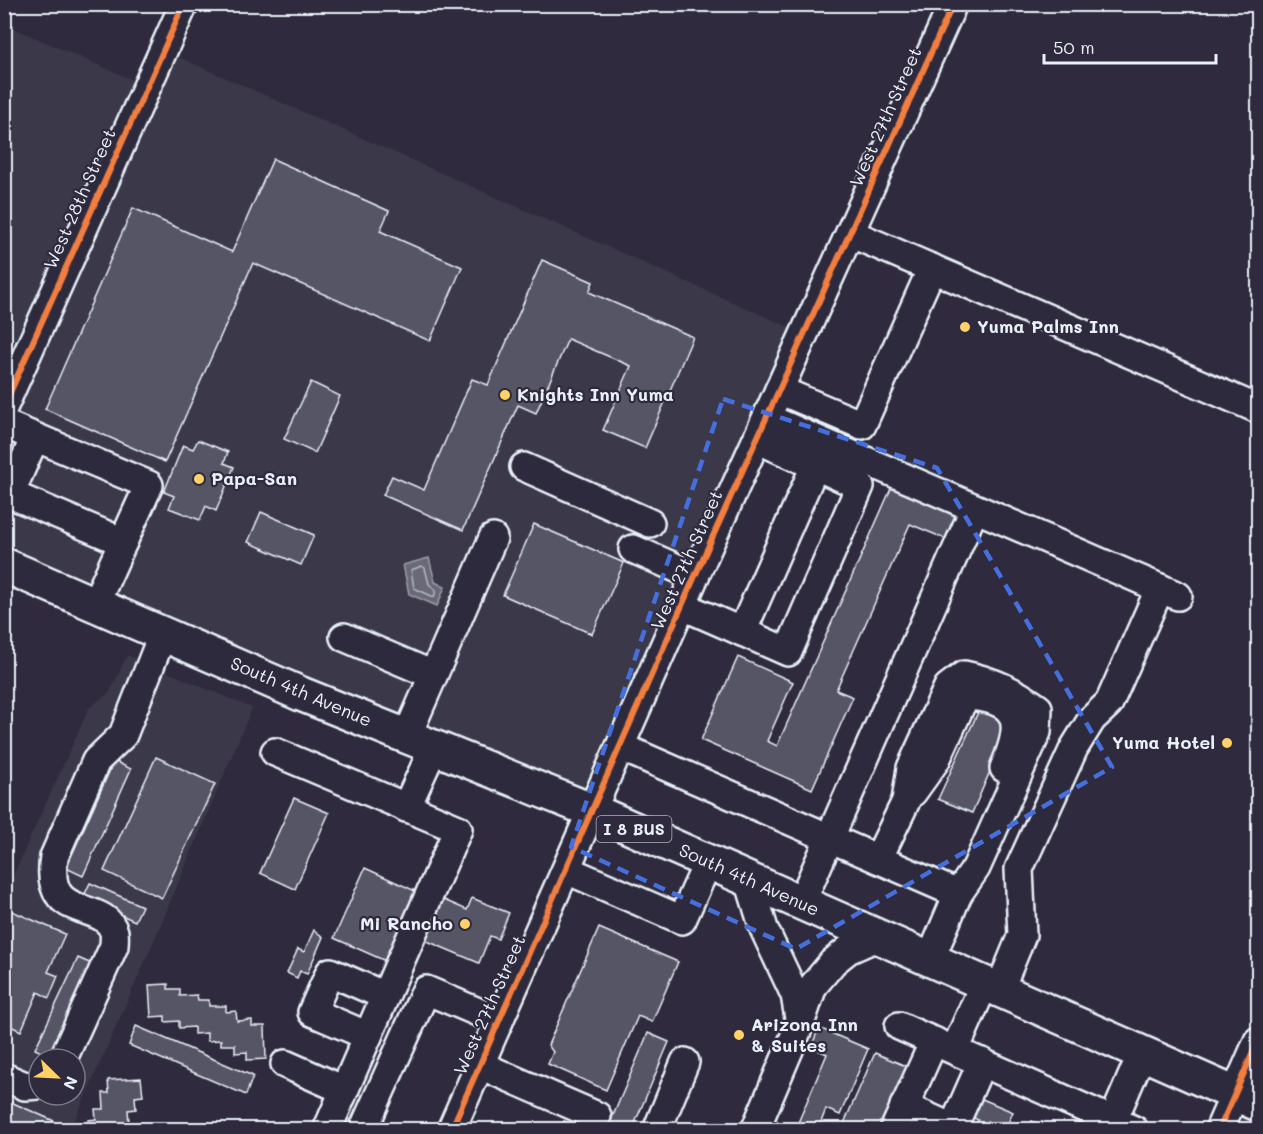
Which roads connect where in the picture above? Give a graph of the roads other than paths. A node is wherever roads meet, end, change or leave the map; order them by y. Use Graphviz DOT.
graph roads {
  1 [pos="184,4"];
  2 [pos="953,4"];
  3 [pos="850,232"];
  4 [pos="932,268"];
  5 [pos="779,390"];
  6 [pos="4,406"];
  7 [pos="1258,409"];
  8 [pos="4,424"];
  9 [pos="762,428"];
  10 [pos="35,437"];
  11 [pos="816,466"];
  12 [pos="524,467"];
  13 [pos="974,510"];
  14 [pos="650,523"];
  15 [pos="493,538"];
  16 [pos="123,542"];
  17 [pos="633,549"];
  18 [pos="4,565"];
  19 [pos="695,576"];
  20 [pos="95,604"];
  21 [pos="682,606"];
  22 [pos="742,632"];
  23 [pos="163,633"];
  24 [pos="344,637"];
  25 [pos="433,675"];
  26 [pos="420,742"];
  27 [pos="621,747"];
  28 [pos="275,752"];
  29 [pos="406,808"];
  30 [pos="593,811"];
  31 [pos="829,837"];
  32 [pos="878,859"];
  33 [pos="708,862"];
  34 [pos="567,870"];
  35 [pos="749,880"];
  36 [pos="963,887"];
  37 [pos="801,903"];
  38 [pos="877,937"];
  39 [pos="930,960"];
  40 [pos="992,987"];
  41 [pos="385,996"];
  42 [pos="500,1021"];
  43 [pos="800,1024"];
  44 [pos="899,1026"];
  45 [pos="368,1036"];
  46 [pos="1258,1041"];
  47 [pos="944,1046"];
  48 [pos="68,1047"];
  49 [pos="1142,1053"];
  50 [pos="685,1062"];
  51 [pos="982,1062"];
  52 [pos="285,1064"];
  53 [pos="480,1065"];
  54 [pos="4,1077"];
  55 [pos="27,1086"];
  56 [pos="344,1090"];
  57 [pos="1247,1099"];
  58 [pos="597,1116"];
  59 [pos="899,1118"];
  60 [pos="1119,1126"];
  61 [pos="952,1129"];
  62 [pos="327,1130"];
  63 [pos="363,1130"];
  64 [pos="451,1130"];
  65 [pos="657,1130"];
  66 [pos="755,1130"];
  67 [pos="1220,1130"];
  1 -- 6 [label="street, West 28th Street"];
  2 -- 3 [label="street, West 27th Street"];
  3 -- 4 [label="street"];
  3 -- 5 [label="street, West 27th Street"];
  4 -- 5 [label="street"];
  4 -- 7 [label="street"];
  5 -- 9 [label="street, West 27th Street"];
  8 -- 10 [label="street"];
  9 -- 11 [label="street"];
  9 -- 13 [label="street"];
  9 -- 19 [label="street, West 27th Street"];
  10 -- 16 [label="street"];
  10 -- 16 [label="street"];
  11 -- 22 [label="street"];
  11 -- 22 [label="street"];
  12 -- 14 [label="street"];
  13 -- 31 [label="street"];
  13 -- 40 [label="street"];
  15 -- 25 [label="street"];
  16 -- 20 [label="street"];
  17 -- 19 [label="street"];
  18 -- 20 [label="main road, South 4th Avenue / I 8 BUS"];
  19 -- 21 [label="street, West 27th Street"];
  20 -- 23 [label="main road, South 4th Avenue / I 8 BUS"];
  21 -- 22 [label="street"];
  21 -- 27 [label="street, West 27th Street"];
  23 -- 26 [label="main road, South 4th Avenue / I 8 BUS"];
  23 -- 48 [label="street"];
  24 -- 25 [label="street"];
  25 -- 26 [label="street"];
  26 -- 29 [label="street"];
  26 -- 30 [label="main road, South 4th Avenue / I 8 BUS"];
  27 -- 30 [label="street, West 27th Street"];
  27 -- 31 [label="street"];
  28 -- 29 [label="street"];
  29 -- 41 [label="street"];
  30 -- 33 [label="main road, South 4th Avenue / I 8 BUS"];
  30 -- 34 [label="street, West 27th Street"];
  31 -- 32 [label="street"];
  31 -- 37 [label="street"];
  32 -- 36 [label="street"];
  32 -- 36 [label="street"];
  33 -- 34 [label="street"];
  33 -- 35 [label="main road, South 4th Avenue / I 8 BUS"];
  34 -- 42 [label="street, West 27th Street"];
  35 -- 37 [label="main road, South 4th Avenue / I 8 BUS"];
  35 -- 43 [label="street"];
  36 -- 39 [label="street"];
  37 -- 38 [label="main road, South 4th Avenue / I 8 BUS"];
  38 -- 39 [label="main road, South 4th Avenue / I 8 BUS"];
  38 -- 43 [label="street"];
  39 -- 40 [label="main road, South 4th Avenue / I 8 BUS"];
  40 -- 47 [label="street"];
  40 -- 49 [label="main road, South 4th Avenue / I 8 BUS"];
  41 -- 45 [label="street"];
  41 -- 45 [label="street"];
  42 -- 53 [label="street, West 27th Street"];
  42 -- 63 [label="street"];
  43 -- 66 [label="street"];
  44 -- 47 [label="street"];
  45 -- 56 [label="street"];
  46 -- 57 [label="street"];
  47 -- 51 [label="street"];
  47 -- 59 [label="street"];
  49 -- 57 [label="main road, South 4th Avenue / I 8 BUS"];
  49 -- 60 [label="street"];
  50 -- 65 [label="street"];
  51 -- 60 [label="street"];
  51 -- 61 [label="street"];
  52 -- 56 [label="street"];
  53 -- 58 [label="street"];
  53 -- 64 [label="street, West 27th Street"];
  54 -- 55 [label="street"];
  56 -- 62 [label="street"];
  57 -- 67 [label="street"];
  59 -- 61 [label="street"];
}
